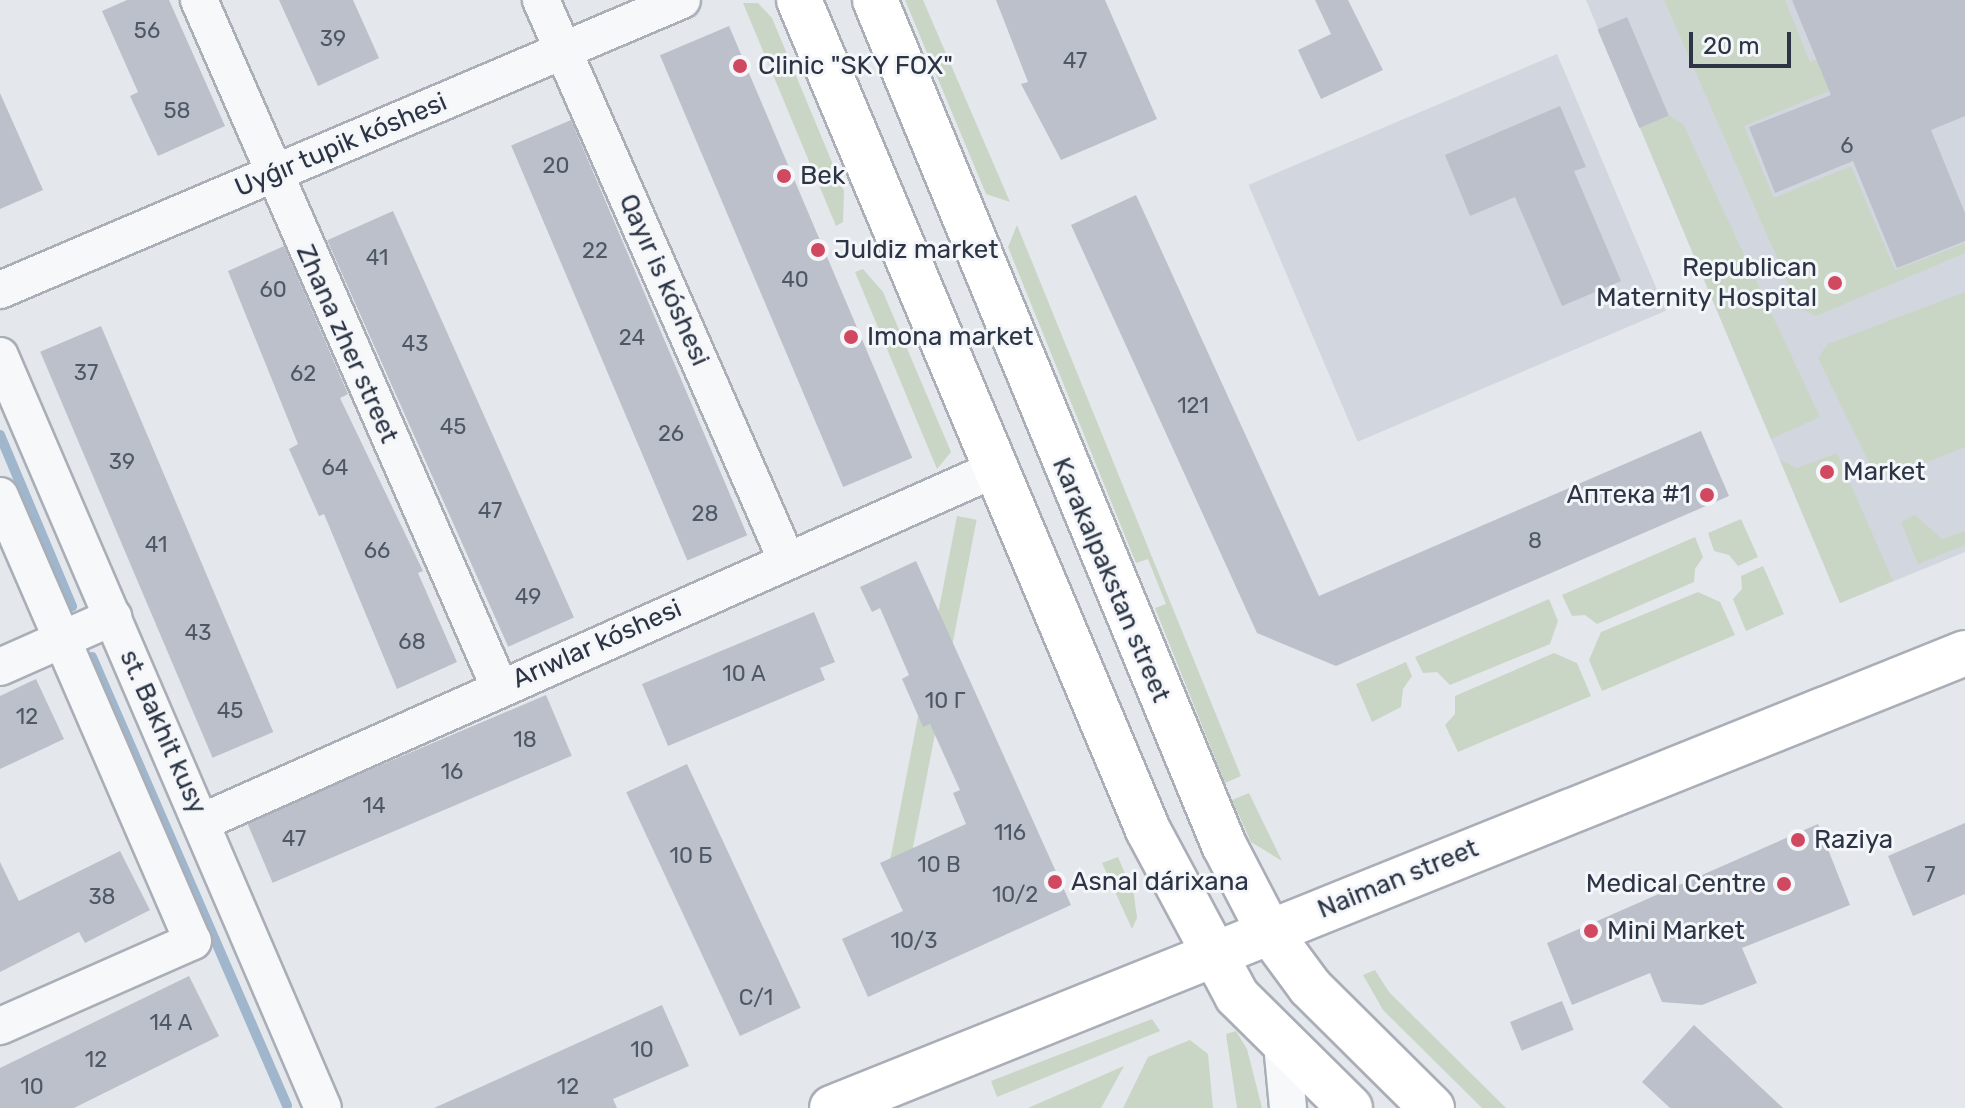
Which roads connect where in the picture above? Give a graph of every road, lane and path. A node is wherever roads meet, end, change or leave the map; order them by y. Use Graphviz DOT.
graph roads {
  1 [pos="199,0"];
  2 [pos="541,0"];
  3 [pos="682,0"];
  4 [pos="799,0"];
  5 [pos="875,0"];
  6 [pos="563,51"];
  7 [pos="272,175"];
  8 [pos="0,290"];
  9 [pos="0,356"];
  10 [pos="993,470"];
  11 [pos="0,496"];
  12 [pos="787,561"];
  13 [pos="113,617"];
  14 [pos="63,639"];
  15 [pos="1965,653"];
  16 [pos="0,667"];
  17 [pos="499,686"];
  18 [pos="202,822"];
  19 [pos="1268,930"];
  20 [pos="1211,953"];
  21 [pos="1330,1007"];
  22 [pos="0,1026"];
  23 [pos="1282,1044"];
  24 [pos="323,1108"];
  25 [pos="832,1108"];
  26 [pos="1288,1108"];
  27 [pos="1350,1108"];
  28 [pos="1432,1108"];
  1 -- 7 [label="street, Zhana zher street"];
  2 -- 6 [label="street, Qayır is kóshesi"];
  3 -- 6 [label="street, Uyǵır tupik kóshesi"];
  4 -- 10 [label="main road"];
  5 -- 19 [label="main road, Karakalpakstan street"];
  6 -- 7 [label="street, Uyǵır tupik kóshesi"];
  6 -- 12 [label="street, Qayır is kóshesi"];
  7 -- 8 [label="street, Uyǵır tupik kóshesi"];
  7 -- 17 [label="street, Zhana zher street"];
  9 -- 13 [label="street, st. Bakhit kusy"];
  10 -- 12 [label="street, Arıwlar kóshesi"];
  10 -- 20 [label="main road"];
  11 -- 14 [label="street, st. Bakhit kusy"];
  12 -- 17 [label="street, Arıwlar kóshesi"];
  13 -- 14 [label="street"];
  13 -- 18 [label="street, st. Bakhit kusy"];
  14 -- 16 [label="street"];
  14 -- 22 [label="street, st. Bakhit kusy"];
  15 -- 19 [label="main road, Naiman street"];
  17 -- 18 [label="street, Arıwlar kóshesi"];
  18 -- 24 [label="street, st. Bakhit kusy"];
  19 -- 20 [label="main road, Naiman street"];
  19 -- 21 [label="main road, Karakalpakstan street"];
  20 -- 23 [label="main road"];
  20 -- 25 [label="main road, Naiman street"];
  21 -- 23 [label="main road"];
  21 -- 28 [label="main road, Karakalpakstan street"];
  23 -- 26 [label="street"];
  23 -- 27 [label="main road"];
}
